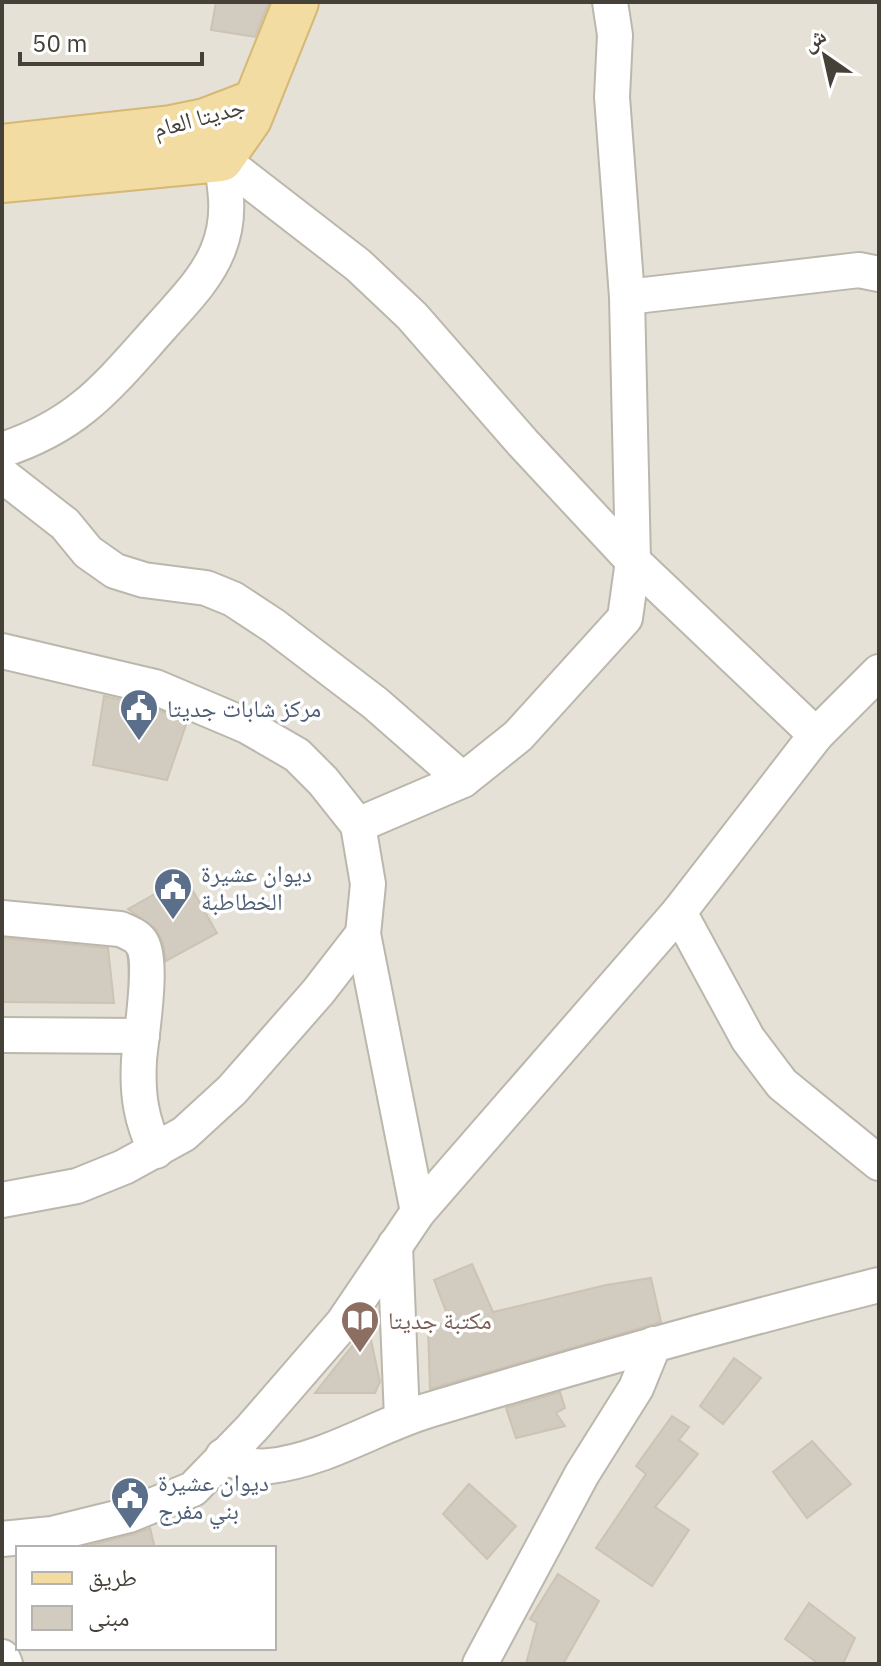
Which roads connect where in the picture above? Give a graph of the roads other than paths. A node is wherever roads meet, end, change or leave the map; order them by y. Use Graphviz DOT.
graph roads {
  1 [pos="296,2"];
  2 [pos="610,2"];
  3 [pos="255,102"];
  4 [pos="2,147"];
  5 [pos="221,159"];
  6 [pos="2,180"];
  7 [pos="879,274"];
  8 [pos="627,297"];
  9 [pos="2,450"];
  10 [pos="2,475"];
  11 [pos="633,561"];
  12 [pos="2,651"];
  13 [pos="879,672"];
  14 [pos="816,735"];
  15 [pos="463,780"];
  16 [pos="358,825"];
  17 [pos="679,912"];
  18 [pos="2,918"];
  19 [pos="363,934"];
  20 [pos="2,1035"];
  21 [pos="142,1036"];
  22 [pos="156,1151"];
  23 [pos="879,1163"];
  24 [pos="2,1200"];
  25 [pos="418,1212"];
  26 [pos="395,1245"];
  27 [pos="879,1285"];
  28 [pos="654,1344"];
  29 [pos="402,1418"];
  30 [pos="223,1456"];
  31 [pos="2,1539"];
  32 [pos="2,1657"];
  33 [pos="5,1664"];
  34 [pos="480,1664"];
  1 -- 3 [label="main road"];
  2 -- 8 [label="street"];
  3 -- 4 [label="main road, جديتا العام"];
  3 -- 5 [label="main road, جديتا العام"];
  5 -- 6 [label="main road, جديتا العام"];
  5 -- 9 [label="street"];
  5 -- 11 [label="street"];
  7 -- 8 [label="street"];
  8 -- 11 [label="street"];
  10 -- 15 [label="street"];
  11 -- 14 [label="street"];
  11 -- 15 [label="street"];
  12 -- 16 [label="street"];
  13 -- 14 [label="street"];
  14 -- 17 [label="street"];
  15 -- 16 [label="street"];
  16 -- 19 [label="street"];
  17 -- 23 [label="street"];
  17 -- 25 [label="street"];
  18 -- 21 [label="street"];
  19 -- 22 [label="street"];
  19 -- 25 [label="street"];
  20 -- 21 [label="street"];
  21 -- 22 [label="street"];
  22 -- 24 [label="street"];
  25 -- 26 [label="street"];
  26 -- 29 [label="street"];
  26 -- 30 [label="street"];
  27 -- 28 [label="street"];
  28 -- 29 [label="street"];
  28 -- 34 [label="street"];
  29 -- 30 [label="street"];
  30 -- 31 [label="street"];
  32 -- 33 [label="street"];
}
